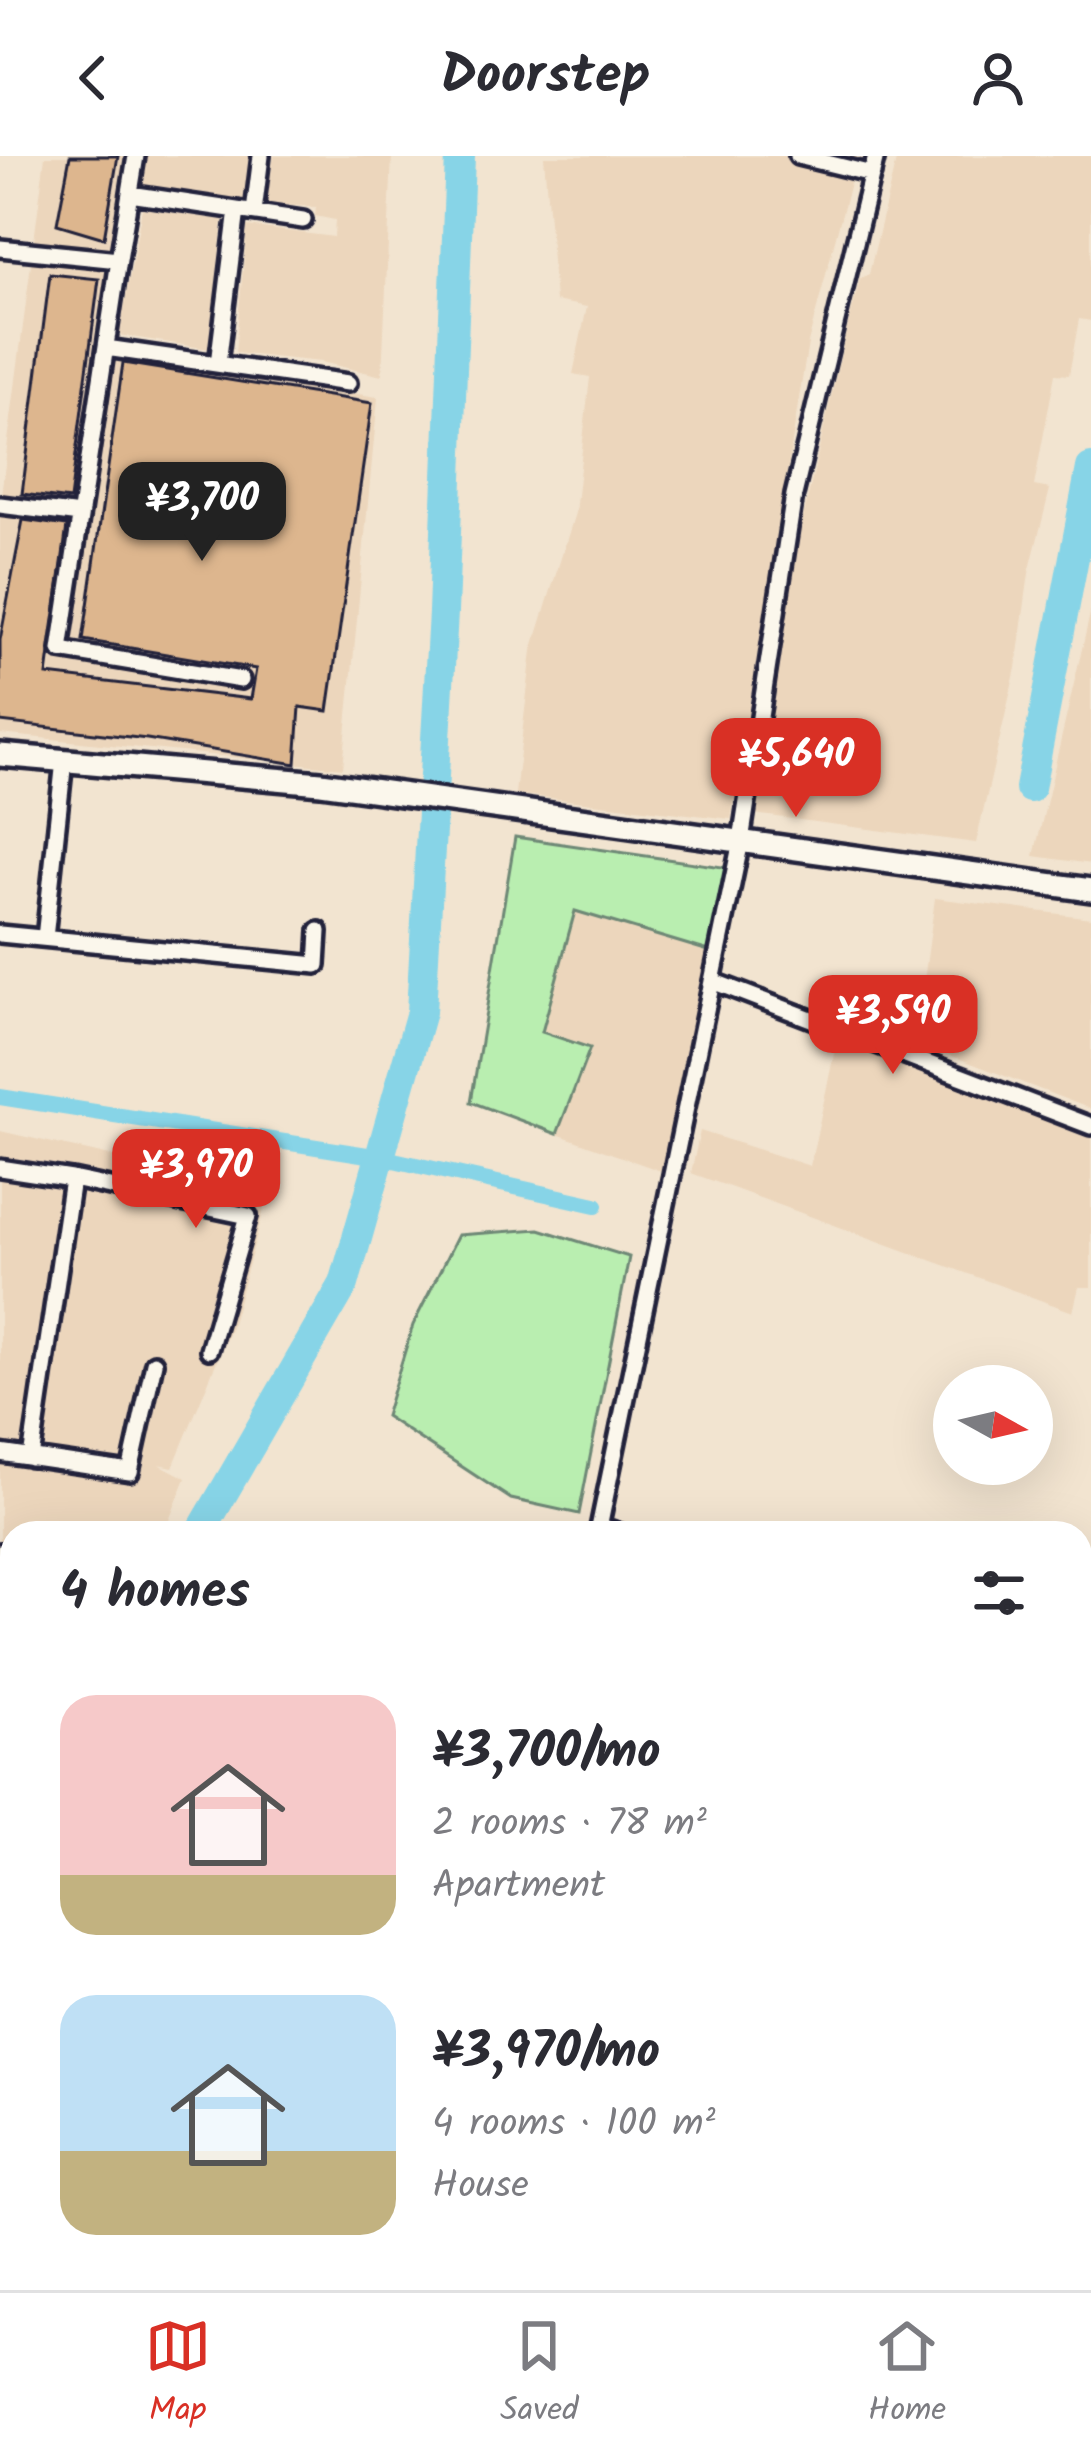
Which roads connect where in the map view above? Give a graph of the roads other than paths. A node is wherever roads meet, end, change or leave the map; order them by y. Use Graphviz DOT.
graph roads {
  1 [pos="136,156"];
  2 [pos="261,156"];
  3 [pos="798,156"];
  4 [pos="876,156"];
  5 [pos="872,174"];
  6 [pos="130,194"];
  7 [pos="246,211"];
  8 [pos="303,220"];
  9 [pos="0,248"];
  10 [pos="119,260"];
  11 [pos="106,348"];
  12 [pos="218,364"];
  13 [pos="348,382"];
  14 [pos="0,505"];
  15 [pos="80,514"];
  16 [pos="242,680"];
  17 [pos="0,755"];
  18 [pos="64,760"];
  19 [pos="741,841"];
  20 [pos="1091,890"];
  21 [pos="319,931"];
  22 [pos="0,934"];
  23 [pos="45,938"];
  24 [pos="712,981"];
  25 [pos="1091,1126"];
  26 [pos="0,1168"];
  27 [pos="72,1179"];
  28 [pos="208,1350"];
  29 [pos="154,1363"];
  30 [pos="0,1453"];
  31 [pos="32,1457"];
  32 [pos="601,1521"];
  1 -- 6 [label="street"];
  2 -- 7 [label="street"];
  3 -- 5 [label="street"];
  4 -- 5 [label="street"];
  5 -- 19 [label="street"];
  6 -- 7 [label="street"];
  6 -- 10 [label="street"];
  7 -- 8 [label="street"];
  7 -- 12 [label="street"];
  9 -- 10 [label="street"];
  10 -- 11 [label="street"];
  11 -- 12 [label="street"];
  11 -- 15 [label="street"];
  12 -- 13 [label="street"];
  14 -- 15 [label="street"];
  15 -- 16 [label="street"];
  17 -- 18 [label="street"];
  18 -- 19 [label="street"];
  18 -- 23 [label="street"];
  19 -- 20 [label="street"];
  19 -- 24 [label="street"];
  21 -- 23 [label="street"];
  22 -- 23 [label="street"];
  24 -- 25 [label="street"];
  24 -- 32 [label="street"];
  26 -- 27 [label="street"];
  27 -- 28 [label="street"];
  27 -- 31 [label="street"];
  29 -- 31 [label="street"];
  30 -- 31 [label="street"];
}
